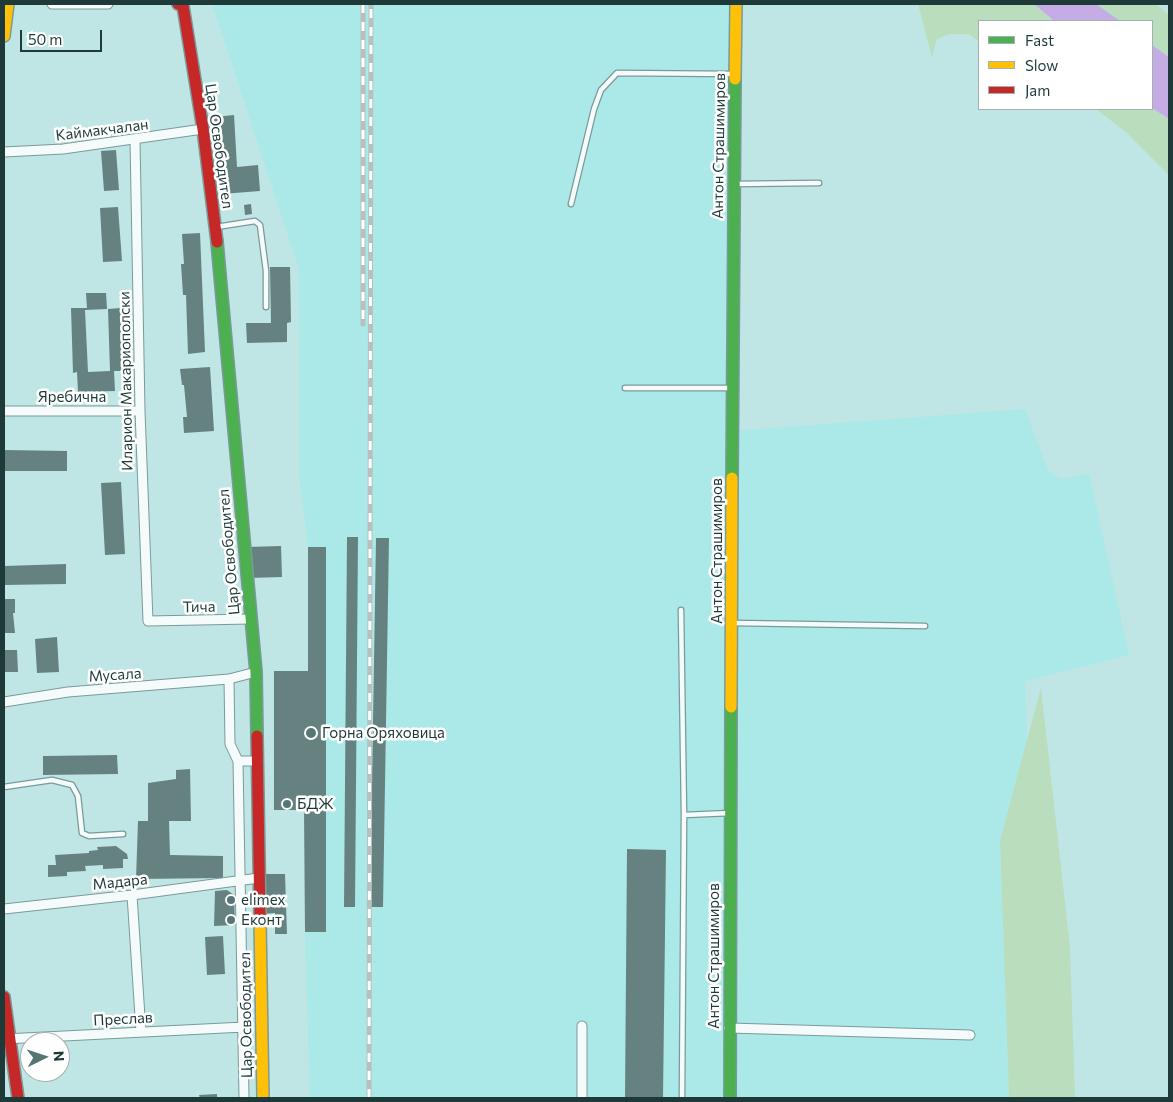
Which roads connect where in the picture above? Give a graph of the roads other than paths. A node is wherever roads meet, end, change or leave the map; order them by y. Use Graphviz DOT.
graph roads {
  1 [pos="8,4"];
  2 [pos="52,4"];
  3 [pos="108,4"];
  4 [pos="736,4"];
  5 [pos="180,5"];
  6 [pos="4,36"];
  7 [pos="735,74"];
  8 [pos="203,129"];
  9 [pos="135,140"];
  10 [pos="4,152"];
  11 [pos="819,183"];
  12 [pos="734,184"];
  13 [pos="571,204"];
  14 [pos="215,228"];
  15 [pos="266,306"];
  16 [pos="625,388"];
  17 [pos="732,388"];
  18 [pos="4,411"];
  19 [pos="140,411"];
  20 [pos="682,610"];
  21 [pos="250,620"];
  22 [pos="148,621"];
  23 [pos="732,623"];
  24 [pos="925,626"];
  25 [pos="256,672"];
  26 [pos="228,679"];
  27 [pos="4,702"];
  28 [pos="238,761"];
  29 [pos="258,761"];
  30 [pos="4,787"];
  31 [pos="730,813"];
  32 [pos="684,815"];
  33 [pos="123,834"];
  34 [pos="259,878"];
  35 [pos="240,882"];
  36 [pos="132,895"];
  37 [pos="4,909"];
  38 [pos="4,997"];
  39 [pos="582,1026"];
  40 [pos="244,1027"];
  41 [pos="729,1028"];
  42 [pos="142,1032"];
  43 [pos="970,1034"];
  44 [pos="7,1039"];
  45 [pos="18,1098"];
  46 [pos="244,1098"];
  47 [pos="263,1098"];
  48 [pos="582,1098"];
  49 [pos="682,1098"];
  50 [pos="730,1098"];
  1 -- 6 [label="street"];
  2 -- 3 [label="street"];
  4 -- 7 [label="street, Антон Страшимиров"];
  5 -- 8 [label="street, Цар Освободител"];
  7 -- 12 [label="street, Антон Страшимиров"];
  7 -- 13 [label="lane"];
  8 -- 9 [label="street, Каймакчалан"];
  8 -- 14 [label="street, Цар Освободител"];
  9 -- 10 [label="street, Каймакчалан"];
  9 -- 19 [label="street, Иларион Макариополски"];
  11 -- 12 [label="lane"];
  12 -- 17 [label="street, Антон Страшимиров"];
  14 -- 15 [label="lane"];
  14 -- 21 [label="street, Цар Освободител"];
  16 -- 17 [label="lane"];
  17 -- 23 [label="street, Антон Страшимиров"];
  18 -- 19 [label="street, Яребична"];
  19 -- 22 [label="street, Иларион Макариополски"];
  20 -- 32 [label="lane"];
  21 -- 22 [label="street, Тича"];
  21 -- 25 [label="street, Цар Освободител"];
  23 -- 24 [label="lane"];
  23 -- 31 [label="street, Антон Страшимиров"];
  25 -- 26 [label="street, Мусала"];
  25 -- 29 [label="street, Цар Освободител"];
  26 -- 27 [label="street, Мусала"];
  26 -- 28 [label="street, Цар Освободител"];
  28 -- 29 [label="street"];
  28 -- 35 [label="street, Цар Освободител"];
  29 -- 34 [label="street, Цар Освободител"];
  30 -- 33 [label="lane"];
  31 -- 32 [label="lane"];
  31 -- 41 [label="street, Антон Страшимиров"];
  32 -- 49 [label="lane"];
  34 -- 35 [label="street, Мадара"];
  34 -- 47 [label="street, Цар Освободител"];
  35 -- 36 [label="street, Мадара"];
  35 -- 40 [label="street, Цар Освободител"];
  36 -- 37 [label="street, Мадара"];
  36 -- 42 [label="street"];
  38 -- 44 [label="street"];
  39 -- 48 [label="street"];
  40 -- 42 [label="street, Преслав"];
  40 -- 46 [label="street, Цар Освободител"];
  41 -- 43 [label="street"];
  41 -- 50 [label="street, Антон Страшимиров"];
  42 -- 44 [label="street, Преслав"];
  44 -- 45 [label="street"];
}
